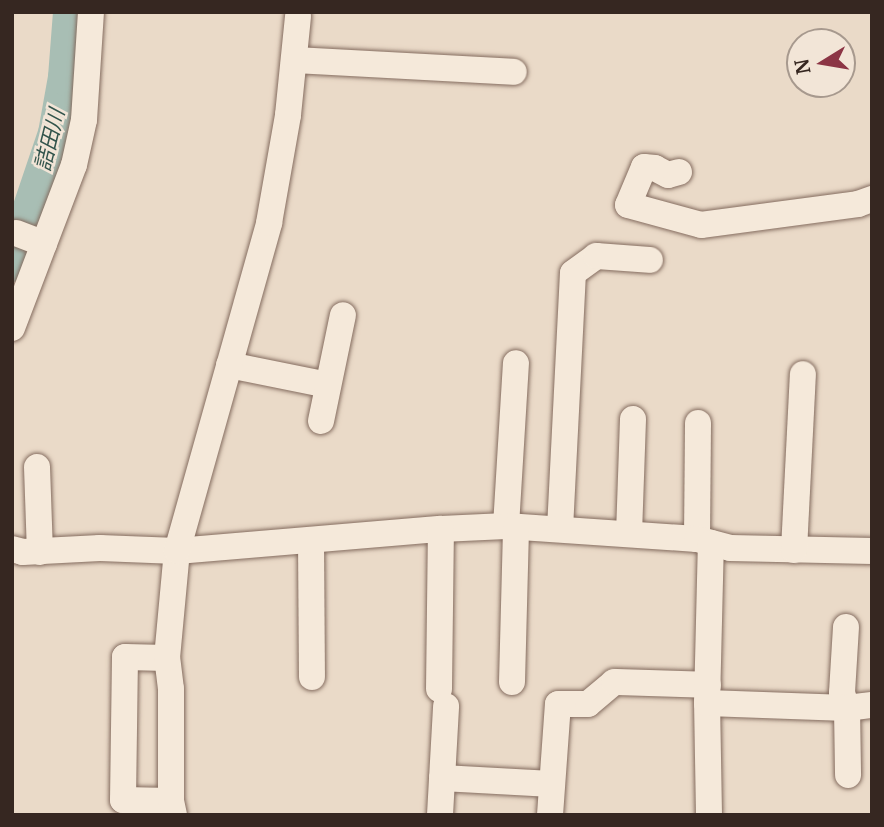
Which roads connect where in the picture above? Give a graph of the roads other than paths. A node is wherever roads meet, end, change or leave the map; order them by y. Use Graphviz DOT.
graph roads {
  1 [pos="91,12"];
  2 [pos="299,17"];
  3 [pos="294,60"];
  4 [pos="514,72"];
  5 [pos="679,172"];
  6 [pos="872,198"];
  7 [pos="16,233"];
  8 [pos="44,243"];
  9 [pos="650,260"];
  10 [pos="343,315"];
  11 [pos="12,328"];
  12 [pos="516,363"];
  13 [pos="229,365"];
  14 [pos="803,374"];
  15 [pos="328,385"];
  16 [pos="633,419"];
  17 [pos="321,421"];
  18 [pos="698,423"];
  19 [pos="37,467"];
  20 [pos="511,527"];
  21 [pos="441,529"];
  22 [pos="559,529"];
  23 [pos="629,534"];
  24 [pos="311,540"];
  25 [pos="704,541"];
  26 [pos="12,549"];
  27 [pos="794,550"];
  28 [pos="177,551"];
  29 [pos="872,551"];
  30 [pos="40,552"];
  31 [pos="846,627"];
  32 [pos="167,658"];
  33 [pos="312,677"];
  34 [pos="512,682"];
  35 [pos="708,694"];
  36 [pos="859,707"];
  37 [pos="848,775"];
  38 [pos="442,778"];
  39 [pos="552,784"];
  40 [pos="172,808"];
  41 [pos="440,815"];
  42 [pos="550,815"];
  43 [pos="709,815"];
  1 -- 8 [label="street"];
  2 -- 3 [label="street"];
  3 -- 4 [label="street"];
  3 -- 13 [label="street"];
  5 -- 6 [label="street"];
  7 -- 8 [label="street"];
  8 -- 11 [label="street"];
  9 -- 22 [label="street"];
  10 -- 15 [label="street"];
  12 -- 20 [label="street"];
  13 -- 15 [label="street"];
  13 -- 28 [label="street"];
  14 -- 27 [label="street"];
  15 -- 17 [label="street"];
  16 -- 23 [label="street"];
  18 -- 25 [label="street"];
  19 -- 30 [label="street"];
  20 -- 21 [label="street"];
  20 -- 22 [label="street"];
  20 -- 34 [label="street"];
  21 -- 24 [label="street"];
  21 -- 38 [label="street"];
  22 -- 23 [label="street"];
  23 -- 25 [label="street"];
  24 -- 28 [label="street"];
  24 -- 33 [label="street"];
  25 -- 27 [label="street"];
  25 -- 35 [label="street"];
  26 -- 30 [label="street"];
  27 -- 29 [label="street"];
  28 -- 30 [label="street"];
  28 -- 32 [label="street"];
  31 -- 36 [label="street"];
  32 -- 40 [label="street"];
  32 -- 40 [label="street"];
  35 -- 36 [label="street"];
  35 -- 39 [label="street"];
  35 -- 43 [label="street"];
  36 -- 37 [label="street"];
  38 -- 39 [label="street"];
  38 -- 41 [label="street"];
  39 -- 42 [label="street"];
}
